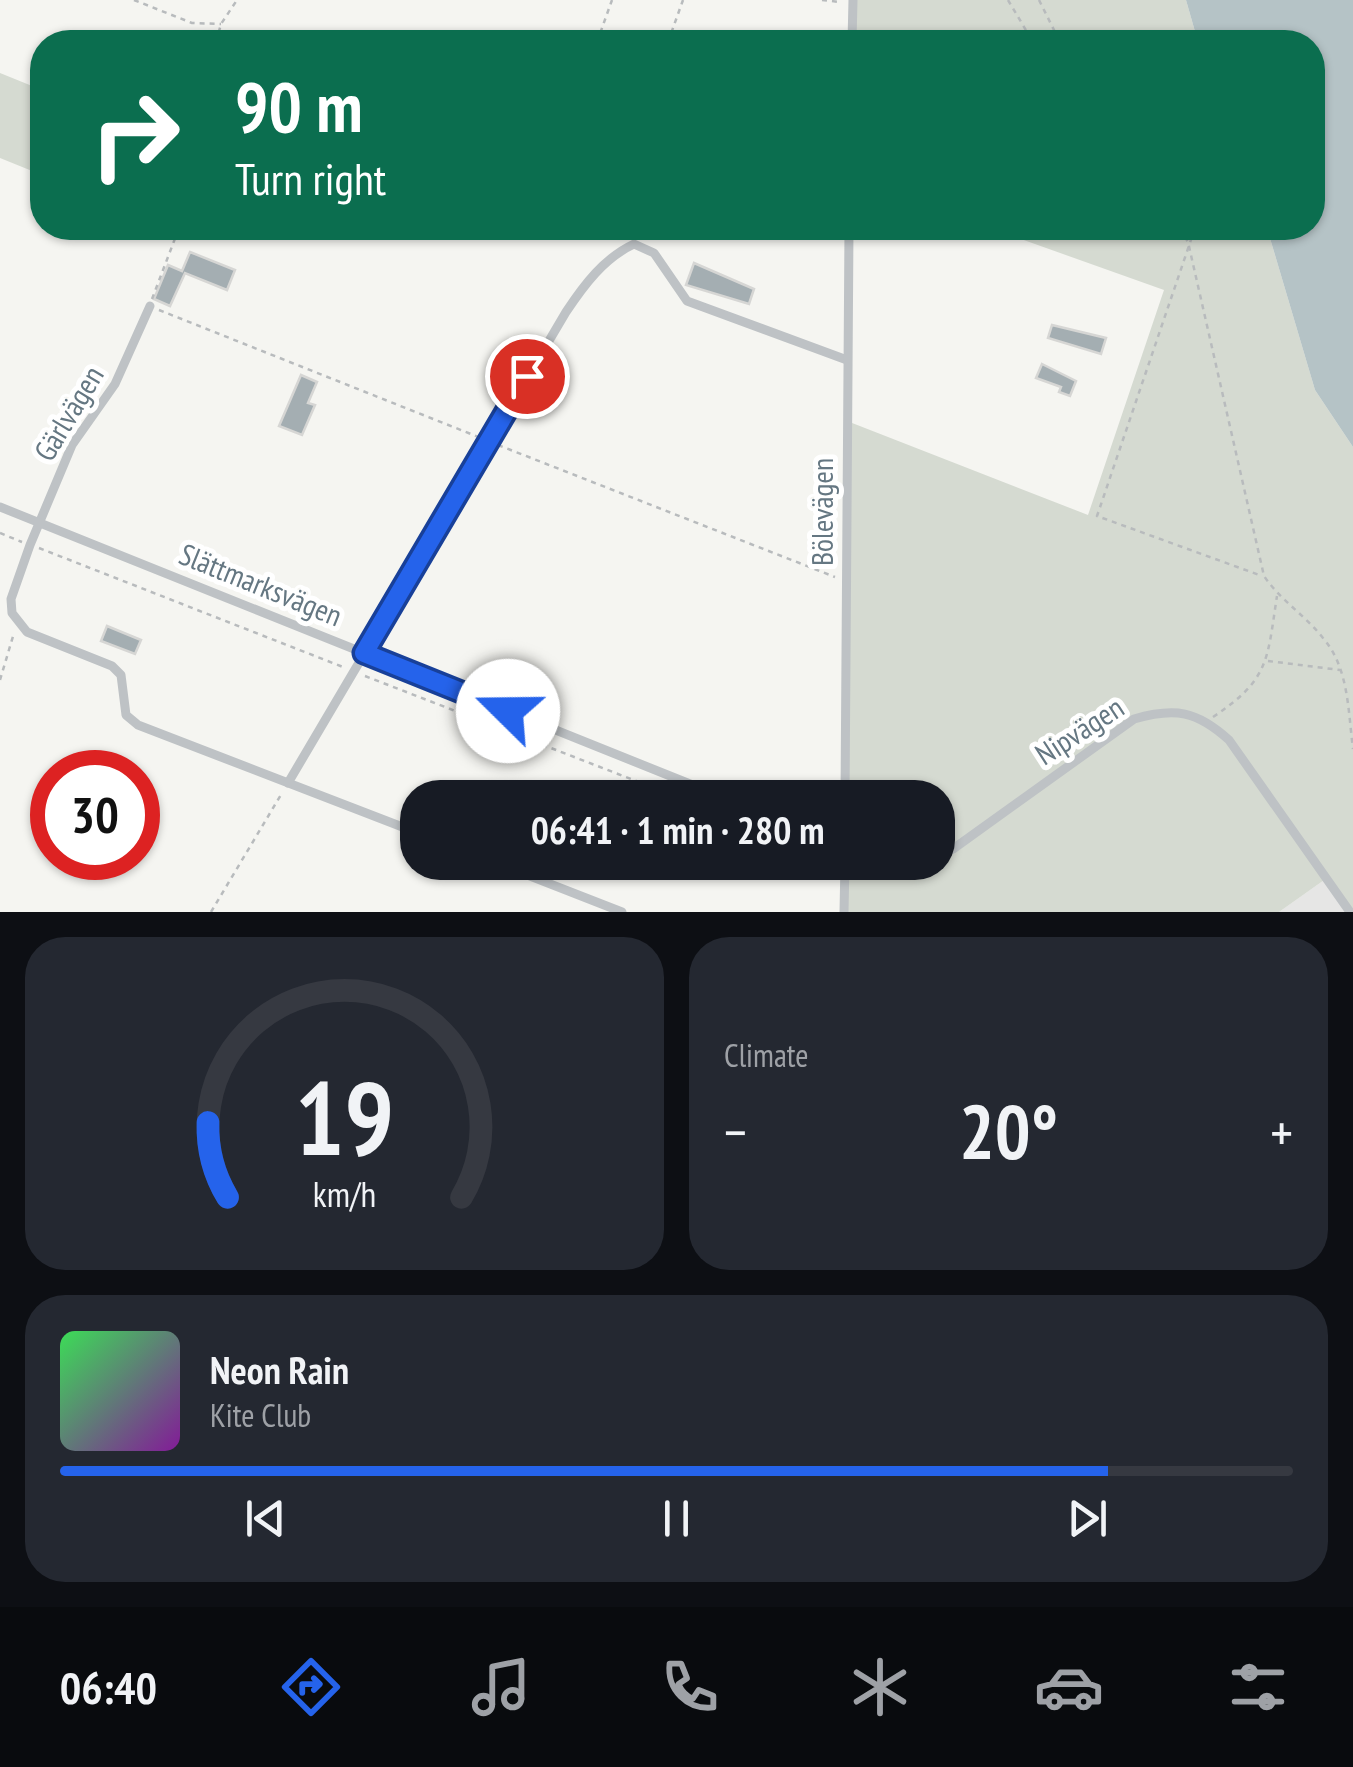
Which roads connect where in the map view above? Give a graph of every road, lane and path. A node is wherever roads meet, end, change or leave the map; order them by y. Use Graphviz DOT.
graph roads {
  1 [pos="134,0"];
  2 [pos="236,0"];
  3 [pos="612,0"];
  4 [pos="682,0"];
  5 [pos="822,0"];
  6 [pos="1008,0"];
  7 [pos="1039,0"];
  8 [pos="853,1"];
  9 [pos="221,24"];
  10 [pos="219,30"];
  11 [pos="601,30"];
  12 [pos="672,30"];
  13 [pos="852,30"];
  14 [pos="1026,30"];
  15 [pos="1054,30"];
  16 [pos="175,240"];
  17 [pos="849,240"];
  18 [pos="1188,242"];
  19 [pos="150,306"];
  20 [pos="847,360"];
  21 [pos="0,507"];
  22 [pos="38,521"];
  23 [pos="0,533"];
  24 [pos="30,544"];
  25 [pos="1264,576"];
  26 [pos="1277,596"];
  27 [pos="17,623"];
  28 [pos="364,653"];
  29 [pos="1267,661"];
  30 [pos="1342,670"];
  31 [pos="353,671"];
  32 [pos="0,680"];
  33 [pos="1208,721"];
  34 [pos="1353,749"];
  35 [pos="634,780"];
  36 [pos="680,780"];
  37 [pos="845,780"];
  38 [pos="288,783"];
  39 [pos="400,826"];
  40 [pos="955,847"];
  41 [pos="540,880"];
  42 [pos="844,880"];
  43 [pos="211,912"];
  44 [pos="622,912"];
  45 [pos="844,912"];
  46 [pos="1350,912"];
  1 -- 9 [label="path"];
  2 -- 9 [label="path"];
  3 -- 11 [label="path"];
  4 -- 12 [label="path"];
  5 -- 8 [label="path"];
  6 -- 14 [label="path"];
  7 -- 15 [label="path"];
  8 -- 13 [label="street"];
  9 -- 10 [label="path"];
  16 -- 19 [label="path"];
  17 -- 20 [label="street, Bölevägen"];
  18 -- 25 [label="path"];
  18 -- 25 [label="path"];
  19 -- 22 [label="street, Gärlvägen"];
  20 -- 28 [label="street"];
  20 -- 37 [label="street, Bölevägen"];
  21 -- 22 [label="street, Slättmarksvägen"];
  22 -- 24 [label="street, Gärlvägen"];
  22 -- 28 [label="street, Slättmarksvägen"];
  23 -- 24 [label="path"];
  24 -- 27 [label="street, Gärlvägen"];
  24 -- 31 [label="path"];
  25 -- 26 [label="path"];
  26 -- 29 [label="path"];
  26 -- 30 [label="path"];
  27 -- 32 [label="path"];
  27 -- 38 [label="street"];
  28 -- 31 [label="street"];
  28 -- 36 [label="street, Slättmarksvägen"];
  29 -- 30 [label="path"];
  29 -- 33 [label="path"];
  30 -- 34 [label="path"];
  31 -- 35 [label="path"];
  31 -- 38 [label="street"];
  33 -- 40 [label="street, Nipvägen"];
  33 -- 46 [label="street"];
  38 -- 39 [label="street"];
  38 -- 43 [label="path"];
  41 -- 44 [label="street"];
  42 -- 45 [label="street"];
}
